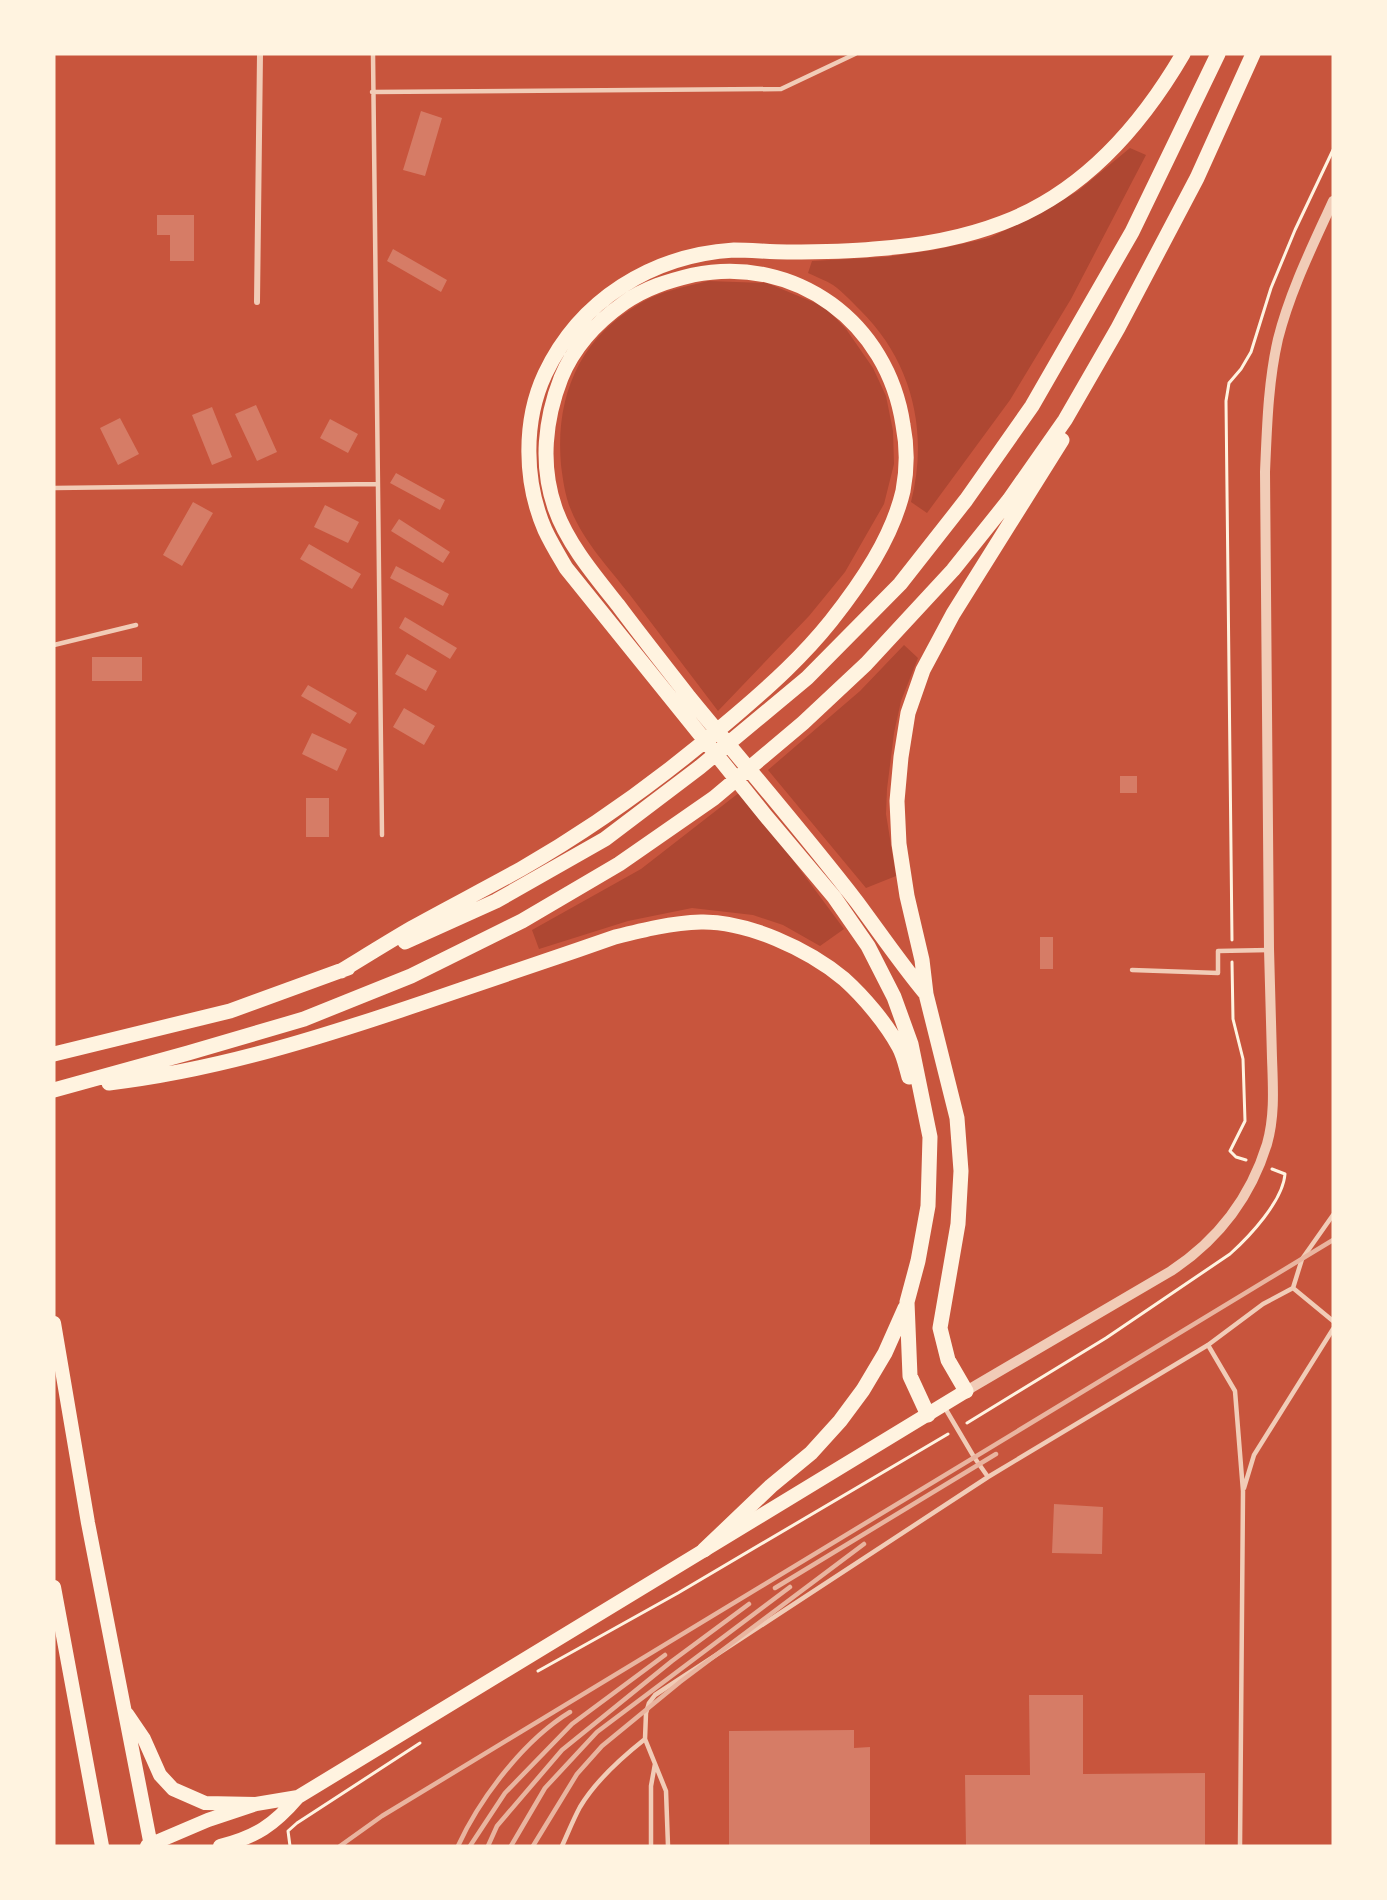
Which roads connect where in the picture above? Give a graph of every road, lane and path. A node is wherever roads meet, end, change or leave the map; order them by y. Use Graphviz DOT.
graph roads {
  1 [pos="260,54"];
  2 [pos="372,54"];
  3 [pos="855,54"];
  4 [pos="1183,54"];
  5 [pos="1218,54"];
  6 [pos="1253,54"];
  7 [pos="372,92"];
  8 [pos="1333,150"];
  9 [pos="1333,201"];
  10 [pos="257,302"];
  11 [pos="1119,328"];
  12 [pos="377,484"];
  13 [pos="54,488"];
  14 [pos="136,625"];
  15 [pos="54,645"];
  16 [pos="684,702"];
  17 [pos="382,835"];
  18 [pos="1269,950"];
  19 [pos="1232,952"];
  20 [pos="1132,970"];
  21 [pos="341,971"];
  22 [pos="926,994"];
  23 [pos="54,1054"];
  24 [pos="58,1089"];
  25 [pos="930,1137"];
  26 [pos="1236,1157"];
  27 [pos="1278,1171"];
  28 [pos="1333,1215"];
  29 [pos="1293,1288"];
  30 [pos="907,1302"];
  31 [pos="1333,1321"];
  32 [pos="54,1323"];
  33 [pos="1333,1329"];
  34 [pos="1208,1345"];
  35 [pos="966,1392"];
  36 [pos="943,1405"];
  37 [pos="982,1413"];
  38 [pos="928,1414"];
  39 [pos="921,1450"];
  40 [pos="988,1476"];
  41 [pos="1243,1491"];
  42 [pos="704,1550"];
  43 [pos="54,1587"];
  44 [pos="535,1673"];
  45 [pos="124,1709"];
  46 [pos="645,1739"];
  47 [pos="424,1740"];
  48 [pos="656,1764"];
  49 [pos="298,1797"];
  50 [pos="256,1804"];
  51 [pos="243,1843"];
  52 [pos="102,1846"];
  53 [pos="149,1846"];
  54 [pos="220,1846"];
  55 [pos="290,1846"];
  56 [pos="561,1846"];
  57 [pos="651,1846"];
  58 [pos="668,1846"];
  59 [pos="1240,1846"];
  1 -- 10 [label="street"];
  2 -- 7 [label="lane"];
  3 -- 7 [label="lane"];
  4 -- 16 [label="highway"];
  5 -- 21 [label="highway"];
  6 -- 11 [label="highway"];
  7 -- 12 [label="lane"];
  8 -- 19 [label="path"];
  9 -- 18 [label="street"];
  11 -- 22 [label="highway"];
  11 -- 24 [label="highway"];
  12 -- 13 [label="lane"];
  12 -- 17 [label="lane"];
  14 -- 15 [label="lane"];
  16 -- 21 [label="highway"];
  16 -- 22 [label="highway"];
  16 -- 25 [label="highway"];
  18 -- 19 [label="lane"];
  18 -- 35 [label="street"];
  19 -- 20 [label="lane"];
  19 -- 26 [label="path"];
  21 -- 23 [label="highway"];
  22 -- 35 [label="highway"];
  24 -- 25 [label="highway"];
  25 -- 30 [label="highway"];
  27 -- 37 [label="path"];
  28 -- 29 [label="lane"];
  29 -- 31 [label="lane"];
  29 -- 34 [label="lane"];
  30 -- 38 [label="highway"];
  30 -- 42 [label="highway"];
  32 -- 45 [label="main road"];
  33 -- 41 [label="lane"];
  34 -- 40 [label="lane"];
  34 -- 41 [label="lane"];
  35 -- 36 [label="main road"];
  36 -- 38 [label="main road"];
  36 -- 40 [label="lane"];
  38 -- 42 [label="main road"];
  39 -- 44 [label="path"];
  40 -- 46 [label="lane"];
  41 -- 59 [label="lane"];
  42 -- 49 [label="main road"];
  43 -- 52 [label="main road"];
  45 -- 50 [label="main road"];
  45 -- 53 [label="main road"];
  46 -- 48 [label="lane"];
  46 -- 56 [label="lane"];
  47 -- 55 [label="path"];
  48 -- 57 [label="lane"];
  48 -- 58 [label="lane"];
  49 -- 50 [label="main road"];
  49 -- 51 [label="main road"];
  50 -- 53 [label="main road"];
  51 -- 54 [label="main road"];
}
